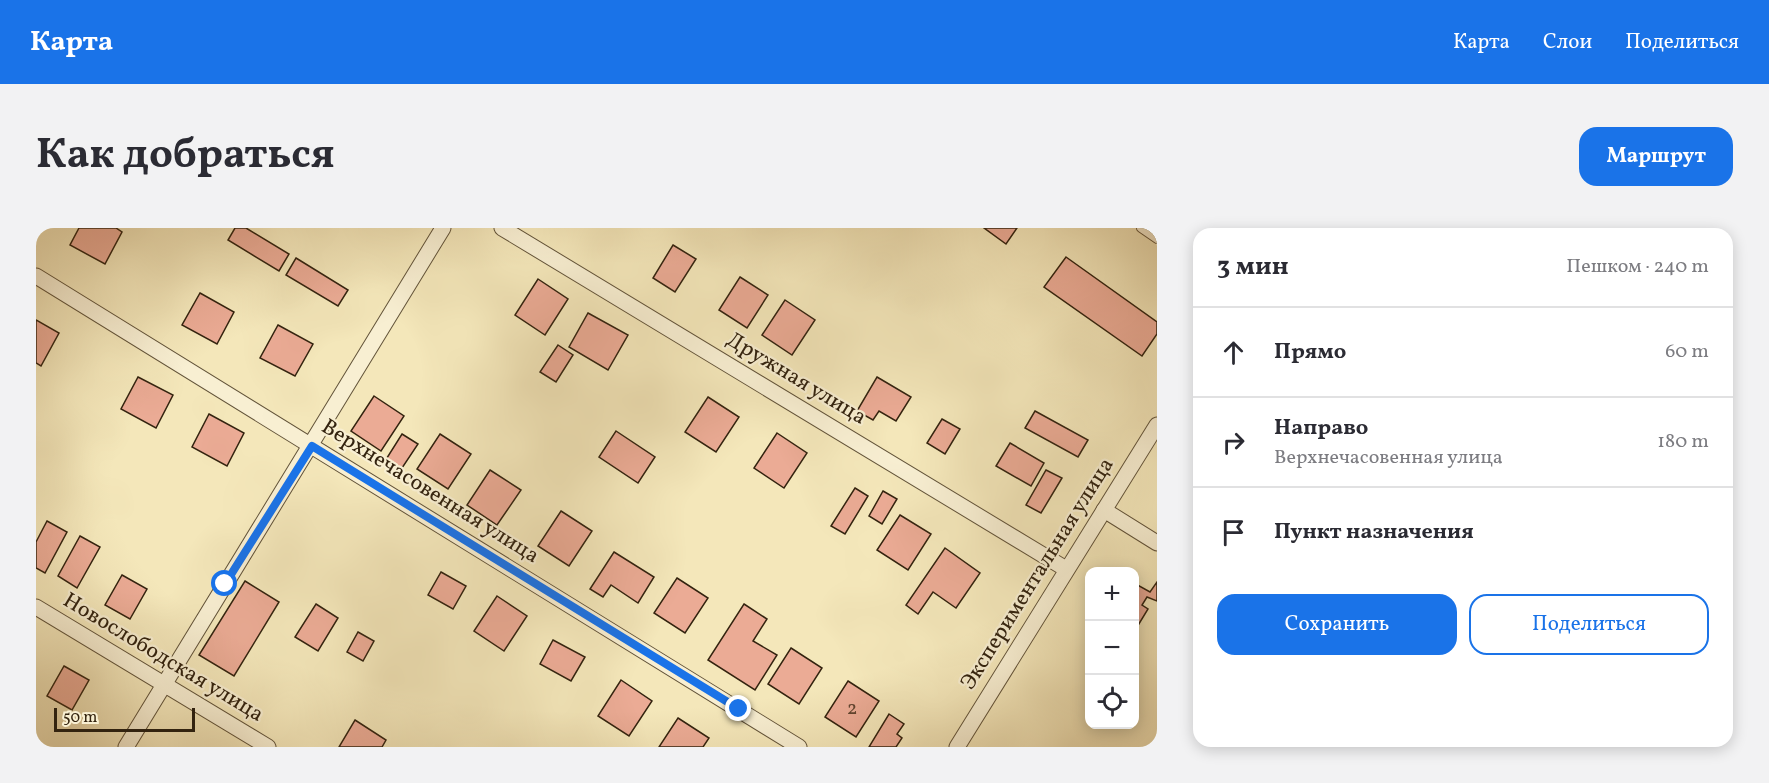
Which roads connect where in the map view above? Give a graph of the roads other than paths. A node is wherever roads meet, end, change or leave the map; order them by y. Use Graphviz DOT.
graph roads {
  1 [pos="443,228"];
  2 [pos="502,228"];
  3 [pos="1141,228"];
  4 [pos="1157,239"];
  5 [pos="36,276"];
  6 [pos="1157,425"];
  7 [pos="312,446"];
  8 [pos="1104,510"];
  9 [pos="1157,543"];
  10 [pos="1066,569"];
  11 [pos="36,607"];
  12 [pos="163,683"];
  13 [pos="126,747"];
  14 [pos="268,747"];
  15 [pos="800,747"];
  16 [pos="957,747"];
  1 -- 7 [label="street"];
  2 -- 10 [label="street, Дружная улица"];
  3 -- 4 [label="lane"];
  5 -- 7 [label="street, Верхнечасовенная улица"];
  6 -- 8 [label="street, Экспериментальная улица"];
  7 -- 12 [label="street"];
  7 -- 15 [label="street, Верхнечасовенная улица"];
  8 -- 9 [label="street"];
  8 -- 10 [label="street, Экспериментальная улица"];
  10 -- 16 [label="street, Экспериментальная улица"];
  11 -- 12 [label="street, Новослободская улица"];
  12 -- 13 [label="street"];
  12 -- 14 [label="street, Новослободская улица"];
}
